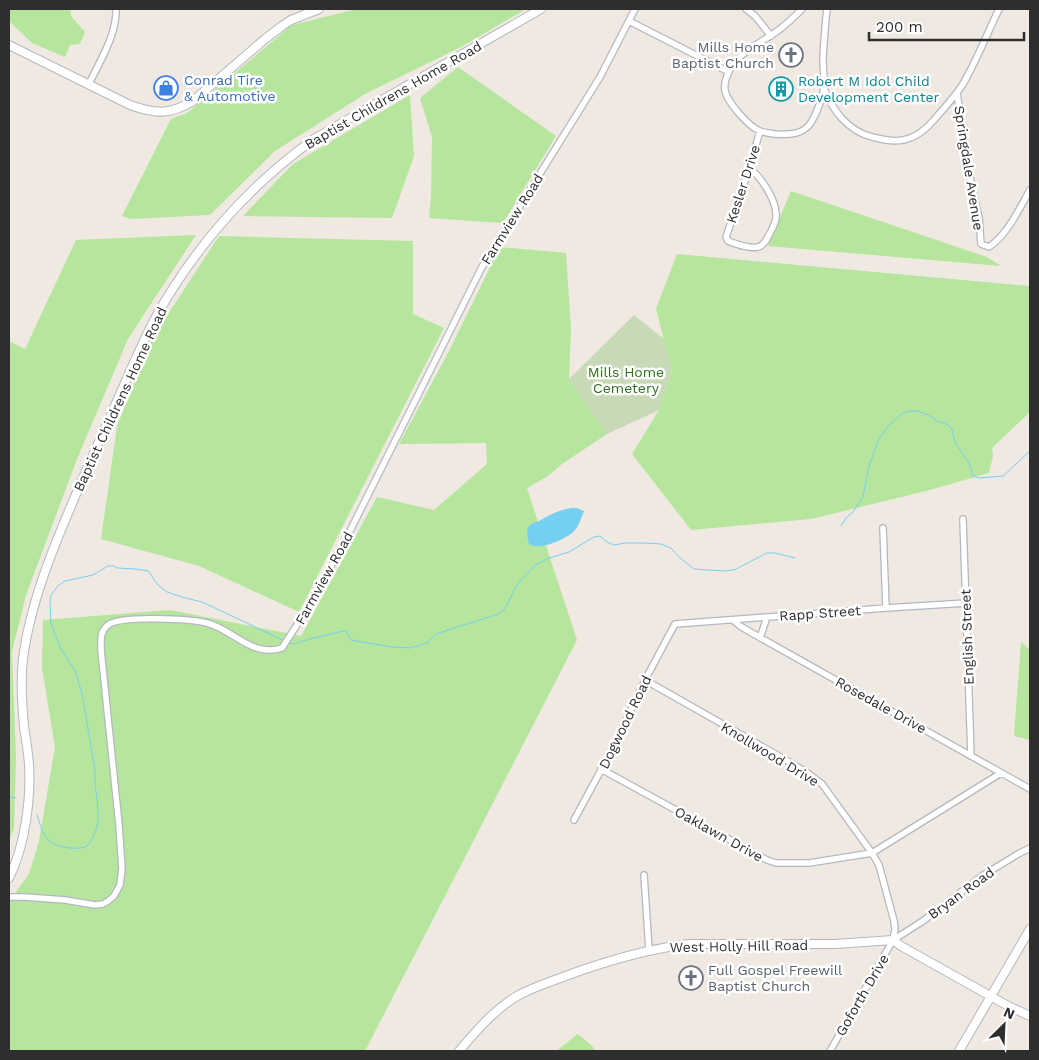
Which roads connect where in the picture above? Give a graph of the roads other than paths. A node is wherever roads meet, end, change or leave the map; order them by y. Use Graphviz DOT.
graph roads {
  1 [pos="116,9"];
  2 [pos="320,9"];
  3 [pos="541,9"];
  4 [pos="635,9"];
  5 [pos="746,9"];
  6 [pos="802,9"];
  7 [pos="827,9"];
  8 [pos="999,9"];
  9 [pos="629,21"];
  10 [pos="771,36"];
  11 [pos="9,45"];
  12 [pos="729,72"];
  13 [pos="89,84"];
  14 [pos="824,88"];
  15 [pos="957,93"];
  16 [pos="760,131"];
  17 [pos="749,169"];
  18 [pos="1030,190"];
  19 [pos="963,519"];
  20 [pos="883,528"];
  21 [pos="966,603"];
  22 [pos="886,608"];
  23 [pos="767,617"];
  24 [pos="733,620"];
  25 [pos="675,624"];
  26 [pos="760,638"];
  27 [pos="645,680"];
  28 [pos="971,756"];
  29 [pos="601,769"];
  30 [pos="1001,773"];
  31 [pos="1030,789"];
  32 [pos="574,820"];
  33 [pos="1030,848"];
  34 [pos="872,853"];
  35 [pos="644,875"];
  36 [pos="9,878"];
  37 [pos="9,897"];
  38 [pos="1030,929"];
  39 [pos="893,940"];
  40 [pos="649,950"];
  41 [pos="992,996"];
  42 [pos="1030,1016"];
  43 [pos="459,1051"];
  44 [pos="830,1051"];
  45 [pos="959,1051"];
  1 -- 13 [label="street"];
  2 -- 13 [label="street"];
  3 -- 36 [label="street, Baptist Childrens Home Road"];
  4 -- 9 [label="street, Farmview Road"];
  5 -- 10 [label="street"];
  6 -- 10 [label="street"];
  7 -- 14 [label="street"];
  8 -- 15 [label="street"];
  9 -- 12 [label="street"];
  9 -- 37 [label="street, Farmview Road"];
  10 -- 12 [label="street"];
  11 -- 13 [label="street"];
  12 -- 16 [label="street"];
  14 -- 15 [label="street"];
  14 -- 16 [label="street"];
  15 -- 18 [label="street, Springdale Avenue"];
  16 -- 17 [label="street, Kesler Drive"];
  17 -- 17 [label="street, Kesler Drive"];
  19 -- 21 [label="street, English Street"];
  20 -- 22 [label="street"];
  21 -- 22 [label="street, Rapp Street"];
  21 -- 28 [label="street, English Street"];
  22 -- 23 [label="street, Rapp Street"];
  23 -- 24 [label="street, Rapp Street"];
  23 -- 26 [label="street"];
  24 -- 25 [label="street, Rapp Street"];
  24 -- 26 [label="street, Rosedale Drive"];
  25 -- 27 [label="street, Dogwood Road"];
  26 -- 28 [label="street, Rosedale Drive"];
  27 -- 29 [label="street, Dogwood Road"];
  27 -- 34 [label="street, Knollwood Drive"];
  28 -- 30 [label="street, Rosedale Drive"];
  29 -- 32 [label="street, Dogwood Road"];
  29 -- 34 [label="street, Oaklawn Drive"];
  30 -- 31 [label="street, Rosedale Drive"];
  30 -- 34 [label="street, Oaklawn Drive"];
  33 -- 39 [label="street, Bryan Road"];
  34 -- 39 [label="street, Knollwood Drive"];
  35 -- 40 [label="street"];
  38 -- 41 [label="street"];
  39 -- 40 [label="street, West Holly Hill Road"];
  39 -- 41 [label="street"];
  39 -- 44 [label="street, Goforth Drive"];
  40 -- 43 [label="street, West Holly Hill Road"];
  41 -- 42 [label="street"];
  41 -- 45 [label="street"];
}
